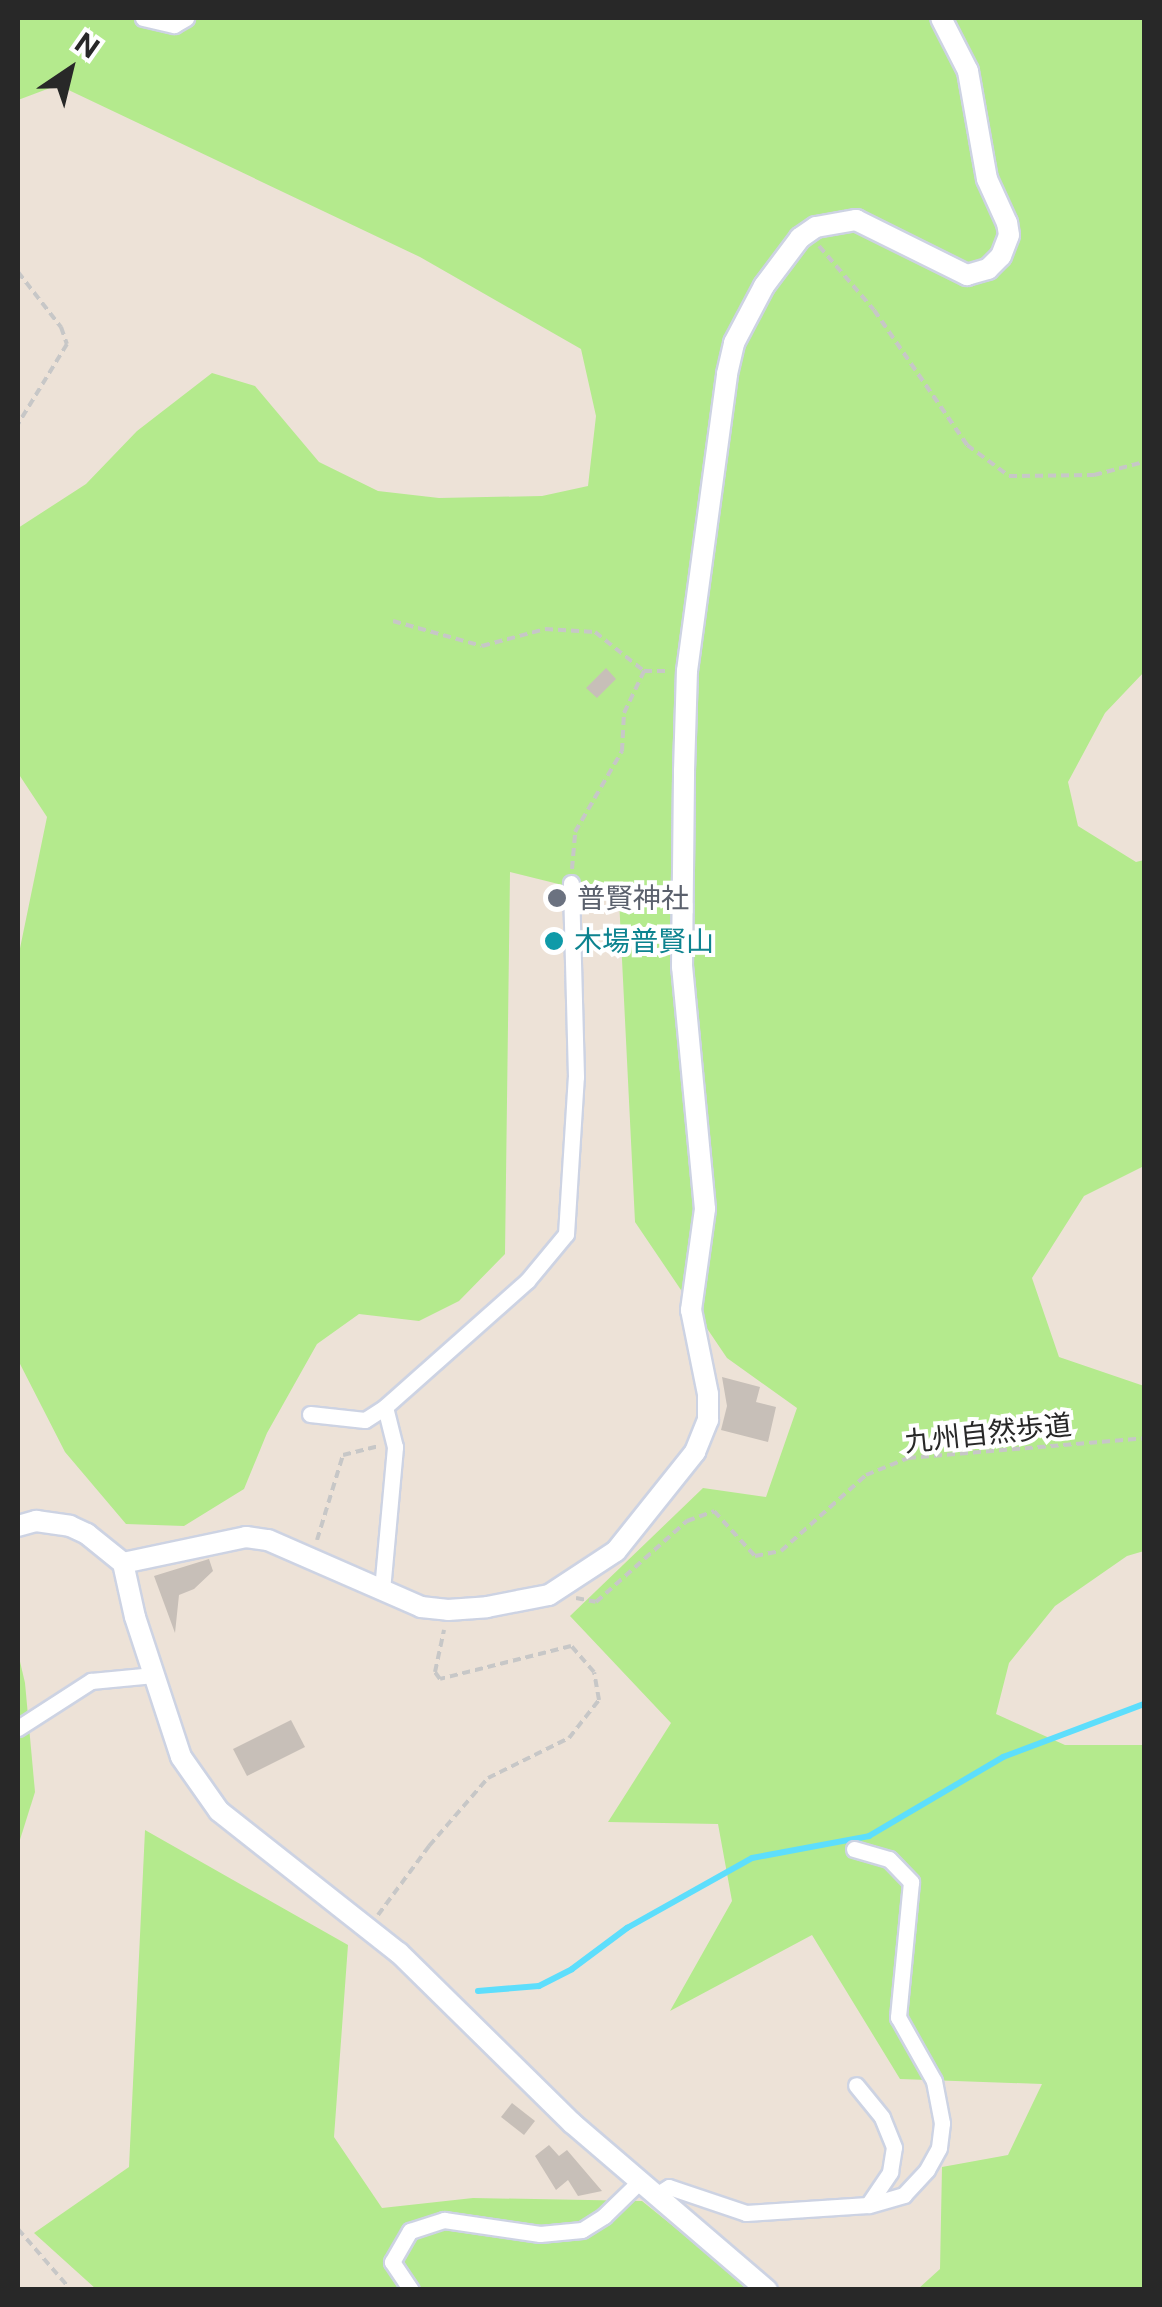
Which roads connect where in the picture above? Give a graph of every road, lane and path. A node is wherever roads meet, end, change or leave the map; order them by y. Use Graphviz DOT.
graph roads {
  1 [pos="143,18"];
  2 [pos="186,18"];
  3 [pos="941,18"];
  4 [pos="816,227"];
  5 [pos="18,272"];
  6 [pos="18,424"];
  7 [pos="1144,462"];
  8 [pos="393,621"];
  9 [pos="644,671"];
  10 [pos="687,671"];
  11 [pos="571,882"];
  12 [pos="385,1407"];
  13 [pos="310,1414"];
  14 [pos="1144,1438"];
  15 [pos="395,1447"];
  16 [pos="18,1526"];
  17 [pos="310,1558"];
  18 [pos="123,1563"];
  19 [pos="564,1589"];
  20 [pos="382,1590"];
  21 [pos="448,1610"];
  22 [pos="154,1675"];
  23 [pos="18,1728"];
  24 [pos="854,1849"];
  25 [pos="368,1929"];
  26 [pos="856,2086"];
  27 [pos="648,2188"];
  28 [pos="868,2204"];
  29 [pos="18,2229"];
  30 [pos="71,2290"];
  31 [pos="410,2290"];
  32 [pos="767,2290"];
  1 -- 2 [label="street"];
  3 -- 4 [label="street"];
  4 -- 7 [label="path"];
  4 -- 10 [label="street"];
  5 -- 6 [label="path"];
  8 -- 9 [label="path"];
  9 -- 10 [label="path"];
  9 -- 11 [label="path"];
  10 -- 19 [label="street"];
  11 -- 12 [label="street"];
  12 -- 13 [label="street"];
  12 -- 15 [label="street"];
  14 -- 19 [label="path, 九州自然歩道"];
  15 -- 17 [label="path"];
  15 -- 20 [label="street"];
  16 -- 18 [label="street"];
  17 -- 18 [label="street"];
  17 -- 20 [label="street"];
  18 -- 22 [label="street"];
  19 -- 21 [label="street"];
  20 -- 21 [label="street"];
  21 -- 25 [label="path"];
  22 -- 23 [label="street"];
  22 -- 25 [label="street"];
  24 -- 28 [label="street"];
  25 -- 27 [label="street"];
  26 -- 28 [label="street"];
  27 -- 28 [label="street"];
  27 -- 31 [label="street"];
  27 -- 32 [label="street"];
  29 -- 30 [label="path"];
}
